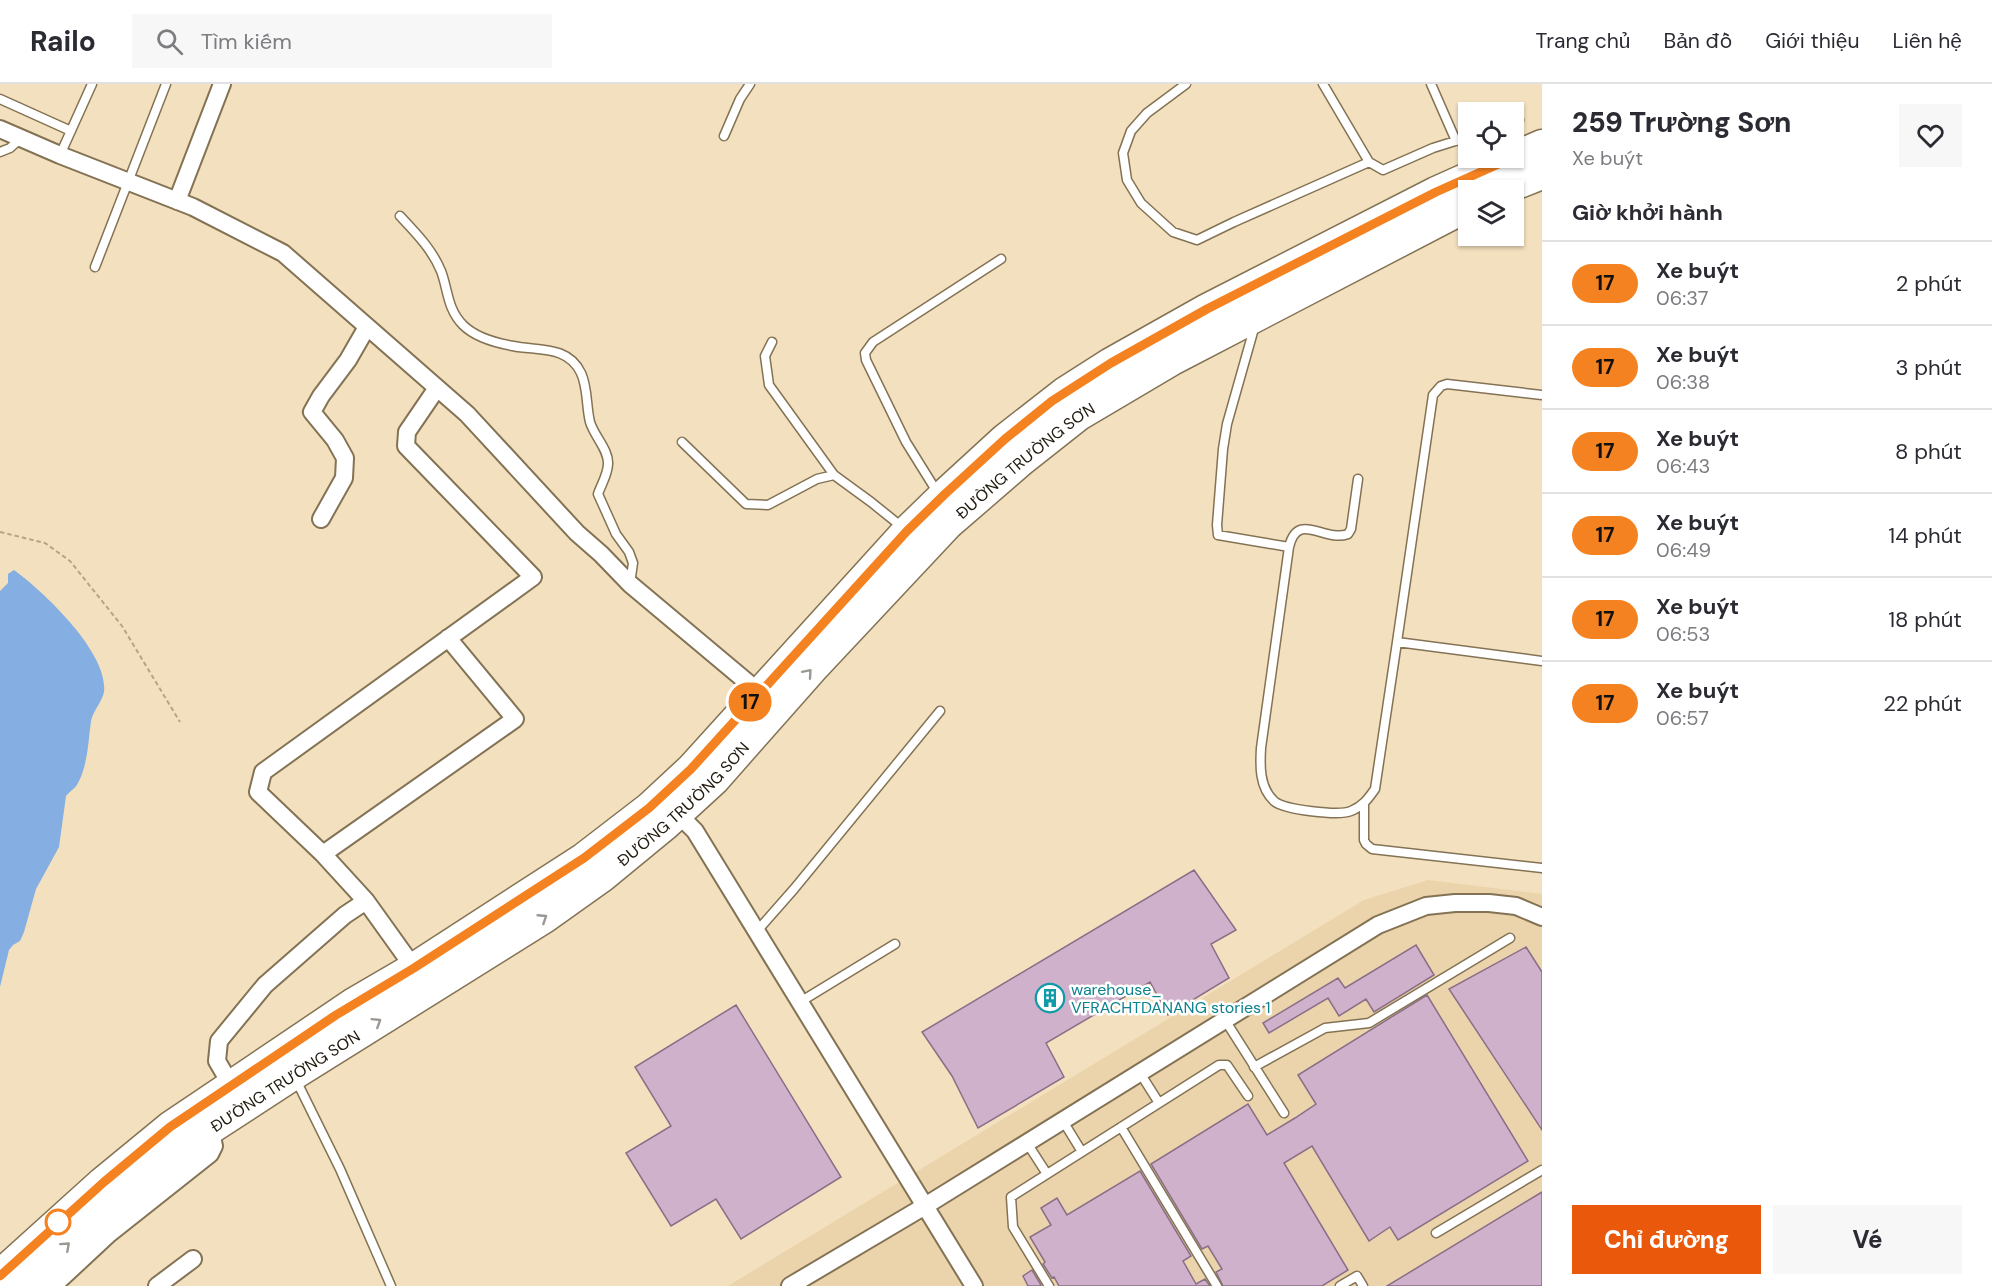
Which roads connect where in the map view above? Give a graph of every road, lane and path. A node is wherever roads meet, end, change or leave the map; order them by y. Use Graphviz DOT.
graph roads {
  1 [pos="92,84"];
  2 [pos="166,84"];
  3 [pos="222,84"];
  4 [pos="750,84"];
  5 [pos="1186,84"];
  6 [pos="1323,84"];
  7 [pos="1431,84"];
  8 [pos="0,99"];
  9 [pos="0,129"];
  10 [pos="71,131"];
  11 [pos="724,136"];
  12 [pos="21,138"];
  13 [pos="1456,141"];
  14 [pos="1542,145"];
  15 [pos="0,152"];
  16 [pos="1524,152"];
  17 [pos="60,155"];
  18 [pos="1369,162"];
  19 [pos="1488,168"];
  20 [pos="1542,174"];
  21 [pos="1524,181"];
  22 [pos="127,182"];
  23 [pos="177,201"];
  24 [pos="1458,211"];
  25 [pos="400,216"];
  26 [pos="1001,259"];
  27 [pos="94,267"];
  28 [pos="1257,316"];
  29 [pos="368,327"];
  30 [pos="772,342"];
  31 [pos="437,388"];
  32 [pos="1542,395"];
  33 [pos="682,442"];
  34 [pos="834,476"];
  35 [pos="1358,479"];
  36 [pos="941,497"];
  37 [pos="321,519"];
  38 [pos="907,531"];
  39 [pos="0,532"];
  40 [pos="1289,546"];
  41 [pos="630,584"];
  42 [pos="448,638"];
  43 [pos="1397,642"];
  44 [pos="1542,660"];
  45 [pos="759,692"];
  46 [pos="940,711"];
  47 [pos="180,722"];
  48 [pos="1364,804"];
  49 [pos="677,813"];
  50 [pos="323,854"];
  51 [pos="1542,868"];
  52 [pos="366,901"];
  53 [pos="1542,917"];
  54 [pos="757,932"];
  55 [pos="1510,938"];
  56 [pos="895,944"];
  57 [pos="414,968"];
  58 [pos="800,1002"];
  59 [pos="1225,1020"];
  60 [pos="1254,1067"];
  61 [pos="1140,1073"];
  62 [pos="293,1075"];
  63 [pos="231,1085"];
  64 [pos="1248,1095"];
  65 [pos="1159,1103"];
  66 [pos="1284,1113"];
  67 [pos="1063,1121"];
  68 [pos="1121,1127"];
  69 [pos="1027,1143"];
  70 [pos="1082,1152"];
  71 [pos="1542,1170"];
  72 [pos="1047,1174"];
  73 [pos="925,1206"];
  74 [pos="1436,1233"];
  75 [pos="193,1259"];
  76 [pos="0,1275"];
  77 [pos="41,1283"];
  78 [pos="157,1286"];
  79 [pos="391,1286"];
  80 [pos="790,1286"];
  81 [pos="974,1286"];
  82 [pos="1049,1286"];
  83 [pos="1217,1286"];
  84 [pos="1340,1286"];
  85 [pos="1363,1286"];
  1 -- 10 [label="lane"];
  2 -- 22 [label="lane"];
  3 -- 23 [label="street"];
  4 -- 11 [label="lane"];
  5 -- 18 [label="lane"];
  6 -- 18 [label="lane"];
  7 -- 13 [label="lane"];
  8 -- 10 [label="lane"];
  9 -- 12 [label="street"];
  10 -- 17 [label="lane"];
  12 -- 15 [label="lane"];
  12 -- 17 [label="street"];
  13 -- 18 [label="lane"];
  14 -- 16 [label="highway, ĐƯỜNG TRƯỜNG SƠN"];
  17 -- 22 [label="street"];
  19 -- 36 [label="highway, ĐƯỜNG TRƯỜNG SƠN"];
  20 -- 21 [label="highway"];
  22 -- 23 [label="street"];
  22 -- 27 [label="lane"];
  23 -- 29 [label="street"];
  24 -- 28 [label="highway, ĐƯỜNG TRƯỜNG SƠN"];
  25 -- 41 [label="lane"];
  26 -- 36 [label="lane"];
  28 -- 40 [label="lane"];
  49 -- 28 [label="highway, ĐƯỜNG TRƯỜNG SƠN, one-way"];
  29 -- 31 [label="street"];
  29 -- 37 [label="street"];
  30 -- 34 [label="lane"];
  31 -- 41 [label="street"];
  31 -- 42 [label="street"];
  32 -- 43 [label="lane"];
  33 -- 34 [label="lane"];
  34 -- 38 [label="lane"];
  35 -- 40 [label="lane"];
  36 -- 38 [label="highway, ĐƯỜNG TRƯỜNG SƠN"];
  38 -- 45 [label="highway, ĐƯỜNG TRƯỜNG SƠN"];
  39 -- 47 [label="path"];
  40 -- 48 [label="lane"];
  41 -- 45 [label="street"];
  42 -- 50 [label="street"];
  42 -- 50 [label="street"];
  43 -- 44 [label="lane"];
  43 -- 48 [label="lane"];
  45 -- 57 [label="highway, ĐƯỜNG TRƯỜNG SƠN"];
  46 -- 54 [label="lane"];
  48 -- 51 [label="lane"];
  49 -- 54 [label="street"];
  62 -- 49 [label="highway, ĐƯỜNG TRƯỜNG SƠN, one-way"];
  50 -- 52 [label="street"];
  52 -- 57 [label="street"];
  52 -- 63 [label="street"];
  53 -- 59 [label="street"];
  54 -- 58 [label="street"];
  55 -- 60 [label="lane"];
  56 -- 58 [label="lane"];
  57 -- 63 [label="highway, ĐƯỜNG TRƯỜNG SƠN"];
  58 -- 73 [label="street"];
  59 -- 60 [label="lane"];
  59 -- 61 [label="street"];
  60 -- 66 [label="lane"];
  61 -- 65 [label="lane"];
  61 -- 67 [label="street"];
  62 -- 77 [label="highway, ĐƯỜNG TRƯỜNG SƠN"];
  62 -- 79 [label="lane"];
  63 -- 76 [label="highway, ĐƯỜNG TRƯỜNG SƠN"];
  64 -- 65 [label="lane"];
  65 -- 68 [label="lane"];
  67 -- 69 [label="street"];
  67 -- 70 [label="lane"];
  68 -- 70 [label="lane"];
  68 -- 83 [label="lane"];
  69 -- 72 [label="lane"];
  69 -- 73 [label="street"];
  70 -- 72 [label="lane"];
  71 -- 74 [label="lane"];
  72 -- 82 [label="lane"];
  73 -- 80 [label="street"];
  73 -- 81 [label="street"];
  75 -- 78 [label="street"];
  84 -- 85 [label="lane"];
}
